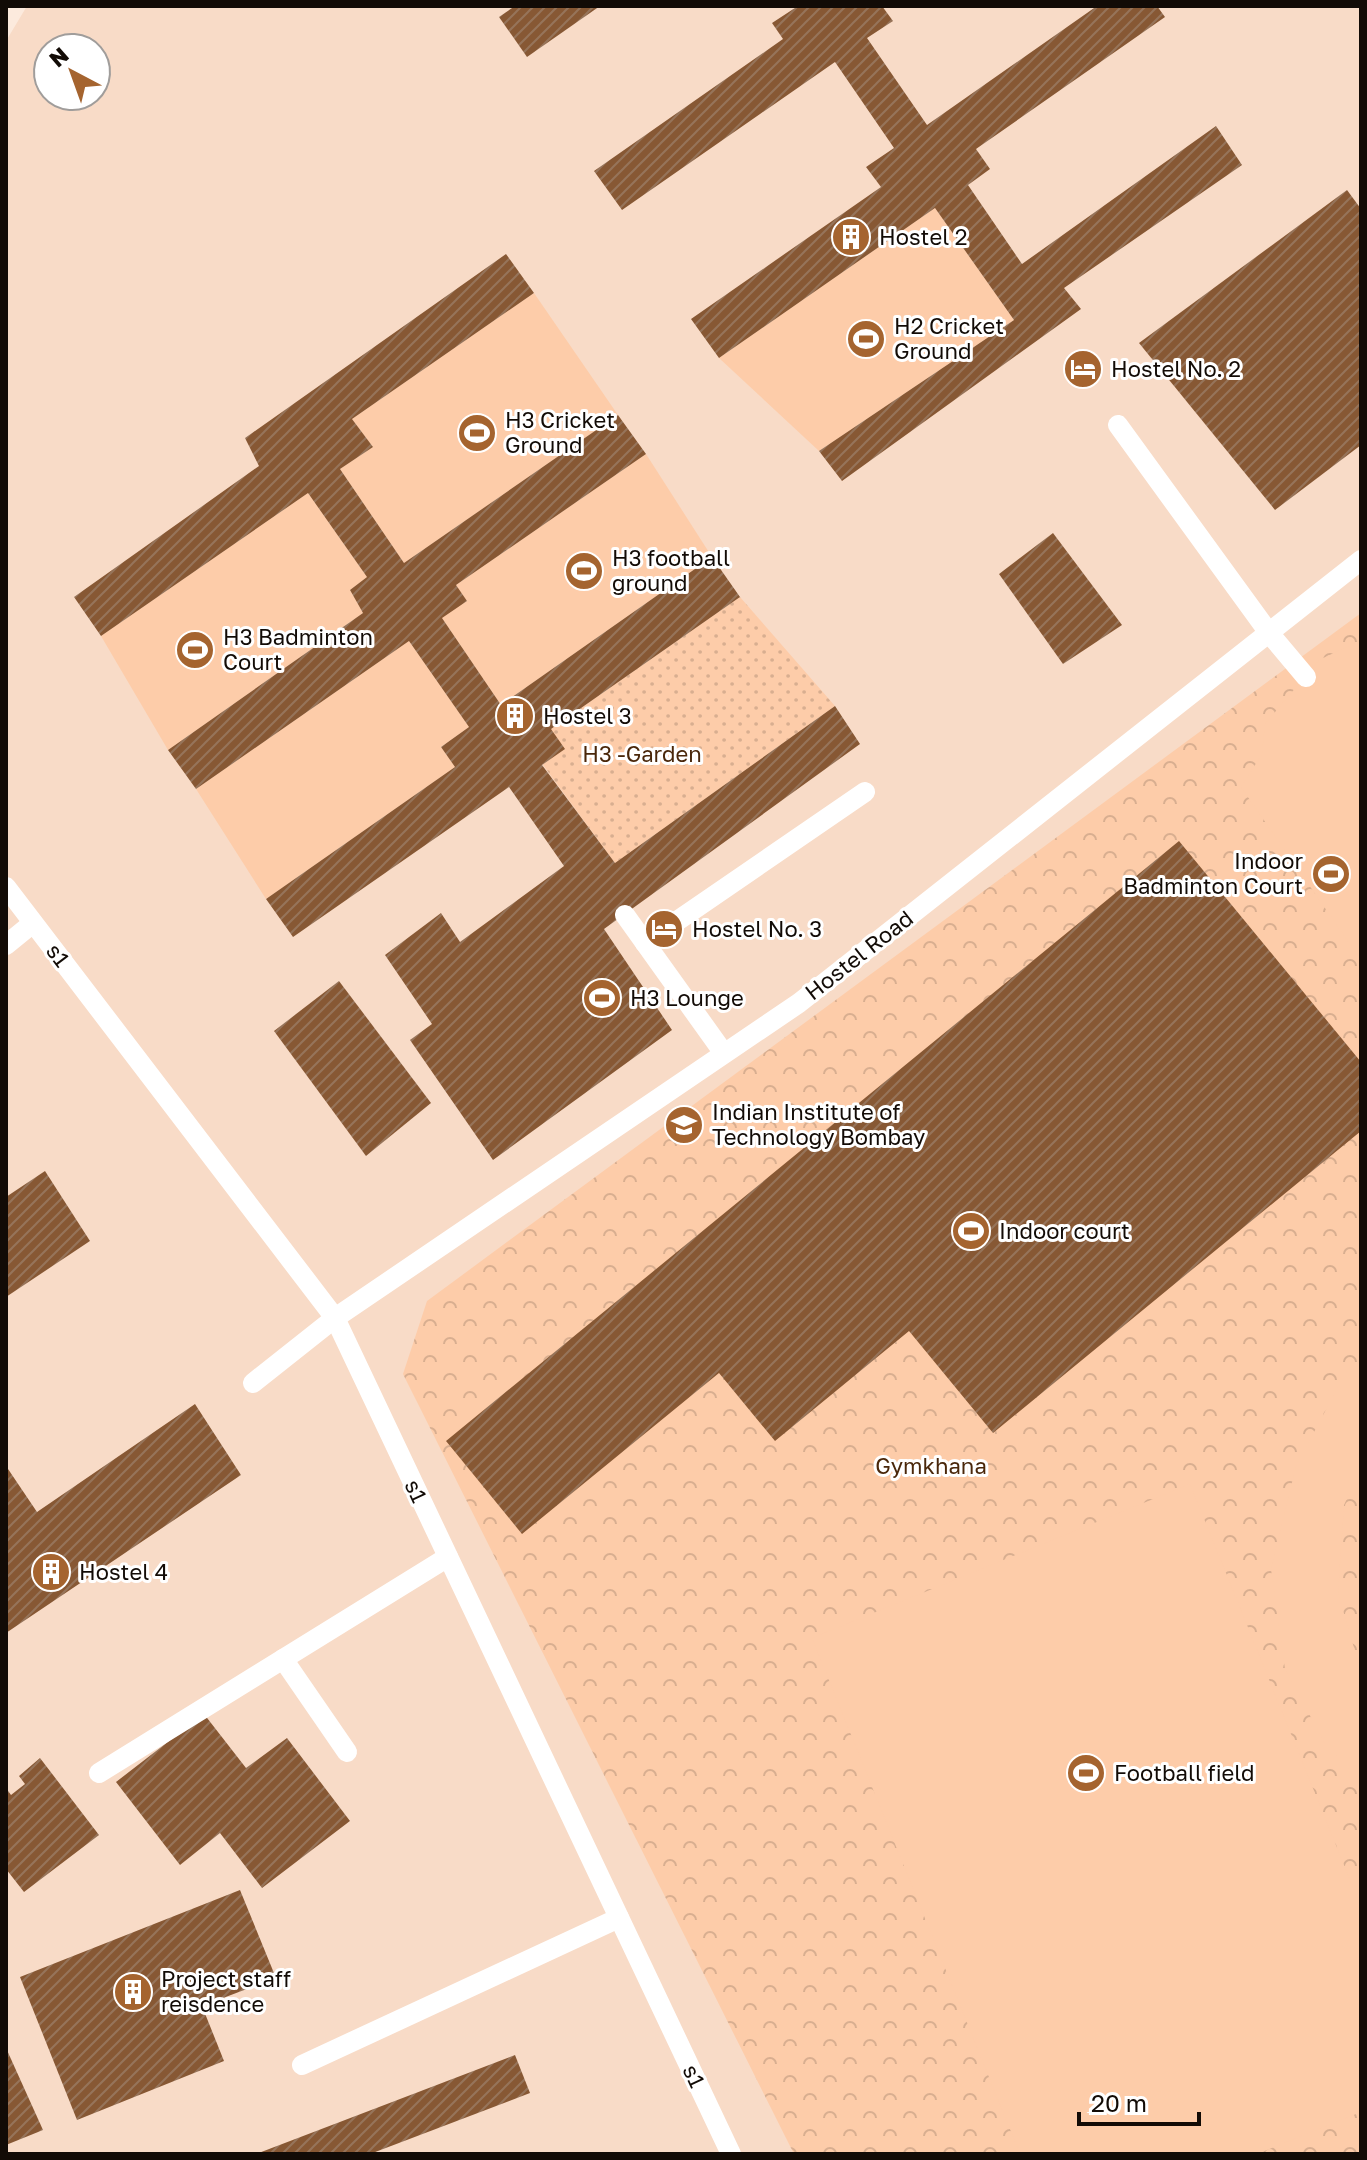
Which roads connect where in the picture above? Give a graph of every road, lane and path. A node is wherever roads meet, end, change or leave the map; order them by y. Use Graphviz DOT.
graph roads {
  1 [pos="1118,425"];
  2 [pos="1361,560"];
  3 [pos="1269,633"];
  4 [pos="1306,677"];
  5 [pos="865,792"];
  6 [pos="6,887"];
  7 [pos="625,915"];
  8 [pos="33,923"];
  9 [pos="645,943"];
  10 [pos="6,945"];
  11 [pos="723,1052"];
  12 [pos="335,1318"];
  13 [pos="253,1383"];
  14 [pos="448,1557"];
  15 [pos="283,1659"];
  16 [pos="347,1752"];
  17 [pos="99,1773"];
  18 [pos="619,1918"];
  19 [pos="302,2065"];
  20 [pos="731,2154"];
  1 -- 3 [label="lane"];
  2 -- 3 [label="lane, Hostel Road"];
  3 -- 4 [label="lane"];
  3 -- 11 [label="lane, Hostel Road"];
  5 -- 9 [label="lane"];
  6 -- 8 [label="lane, s1"];
  7 -- 9 [label="lane"];
  8 -- 10 [label="lane"];
  8 -- 12 [label="lane, s1"];
  9 -- 11 [label="lane"];
  11 -- 12 [label="lane, Hostel Road"];
  12 -- 13 [label="lane, Hostel Road"];
  12 -- 14 [label="lane, s1"];
  14 -- 15 [label="lane"];
  14 -- 18 [label="lane, s1"];
  15 -- 16 [label="lane"];
  15 -- 17 [label="lane"];
  18 -- 19 [label="lane"];
  18 -- 20 [label="lane, s1"];
}
